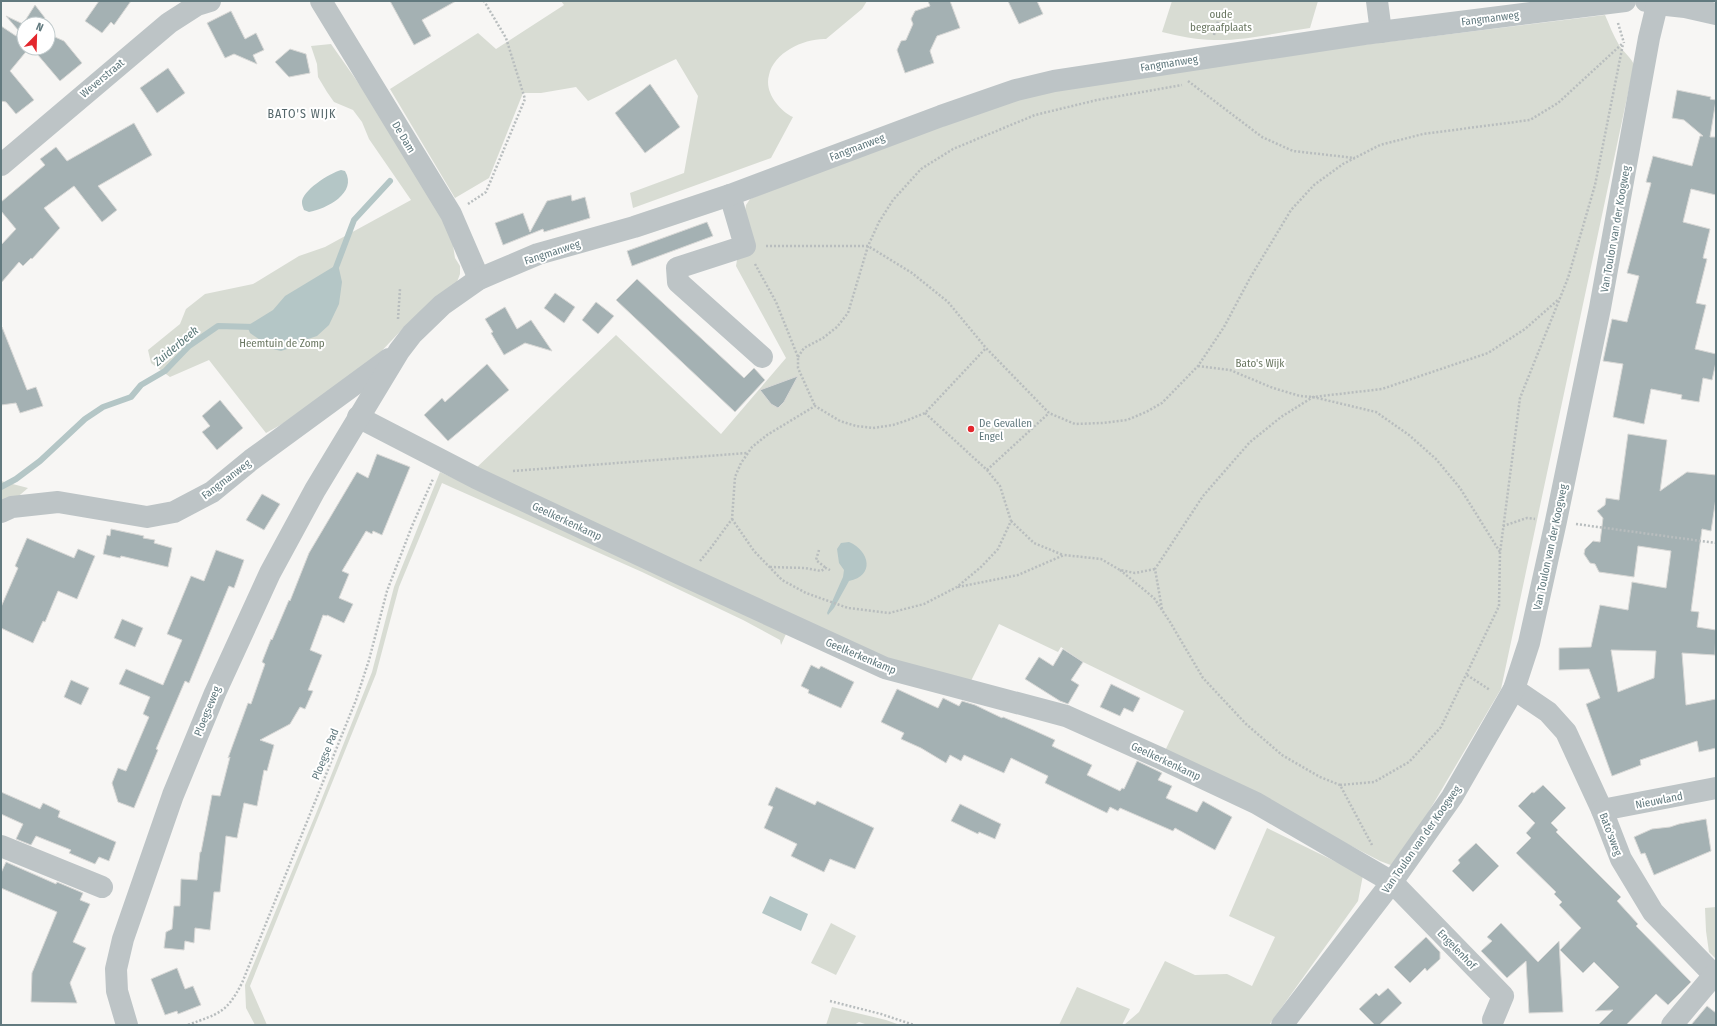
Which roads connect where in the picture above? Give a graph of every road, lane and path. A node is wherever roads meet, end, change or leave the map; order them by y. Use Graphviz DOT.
graph roads {
  1 [pos="210,1"];
  2 [pos="321,1"];
  3 [pos="484,1"];
  4 [pos="1377,1"];
  5 [pos="1625,1"];
  6 [pos="1653,2"];
  7 [pos="1716,14"];
  8 [pos="1381,32"];
  9 [pos="1179,62"];
  10 [pos="1197,82"];
  11 [pos="1190,84"];
  12 [pos="1356,158"];
  13 [pos="1,165"];
  14 [pos="730,195"];
  15 [pos="451,214"];
  16 [pos="745,246"];
  17 [pos="868,246"];
  18 [pos="479,279"];
  19 [pos="1560,299"];
  20 [pos="986,348"];
  21 [pos="399,351"];
  22 [pos="762,357"];
  23 [pos="798,357"];
  24 [pos="1198,366"];
  25 [pos="1313,397"];
  26 [pos="815,406"];
  27 [pos="925,413"];
  28 [pos="1049,413"];
  29 [pos="358,417"];
  30 [pos="748,453"];
  31 [pos="441,461"];
  32 [pos="987,470"];
  33 [pos="507,471"];
  34 [pos="1,512"];
  35 [pos="732,519"];
  36 [pos="1011,521"];
  37 [pos="1556,521"];
  38 [pos="1503,526"];
  39 [pos="1716,543"];
  40 [pos="819,550"];
  41 [pos="1500,553"];
  42 [pos="1064,555"];
  43 [pos="770,567"];
  44 [pos="826,568"];
  45 [pos="1155,569"];
  46 [pos="830,570"];
  47 [pos="1120,570"];
  48 [pos="678,573"];
  49 [pos="957,587"];
  50 [pos="1162,609"];
  51 [pos="1467,675"];
  52 [pos="1510,695"];
  53 [pos="1340,786"];
  54 [pos="1716,788"];
  55 [pos="1602,810"];
  56 [pos="1,846"];
  57 [pos="1373,848"];
  58 [pos="1392,882"];
  59 [pos="102,887"];
  60 [pos="1715,976"];
  61 [pos="830,1001"];
  62 [pos="1493,1020"];
  63 [pos="127,1025"];
  64 [pos="188,1025"];
  65 [pos="914,1025"];
  66 [pos="1282,1025"];
  67 [pos="1672,1025"];
  1 -- 13 [label="street, Weverstraat"];
  2 -- 15 [label="street, De Dam"];
  3 -- 15 [label="path"];
  4 -- 8 [label="street"];
  5 -- 8 [label="street, Fangmanweg"];
  6 -- 7 [label="street"];
  6 -- 37 [label="street, Van Toulon van der Koogweg"];
  8 -- 9 [label="street, Fangmanweg"];
  9 -- 11 [label="path"];
  9 -- 14 [label="street, Fangmanweg"];
  10 -- 11 [label="path"];
  11 -- 12 [label="path"];
  11 -- 17 [label="path"];
  12 -- 19 [label="path"];
  12 -- 24 [label="path"];
  14 -- 16 [label="street"];
  14 -- 18 [label="street, Fangmanweg"];
  15 -- 18 [label="street, De Dam"];
  16 -- 17 [label="path"];
  16 -- 22 [label="street"];
  16 -- 23 [label="path"];
  17 -- 20 [label="path"];
  17 -- 23 [label="path"];
  18 -- 21 [label="street, Fangmanweg"];
  19 -- 25 [label="path"];
  19 -- 38 [label="path"];
  20 -- 27 [label="path"];
  20 -- 28 [label="path"];
  21 -- 29 [label="street, Fangmanweg"];
  21 -- 34 [label="street, Fangmanweg"];
  23 -- 26 [label="path"];
  24 -- 25 [label="path"];
  24 -- 28 [label="path"];
  25 -- 41 [label="path"];
  25 -- 45 [label="path"];
  26 -- 27 [label="path"];
  26 -- 30 [label="path"];
  27 -- 32 [label="path"];
  28 -- 32 [label="path"];
  29 -- 31 [label="street, Geelkerkenkamp"];
  29 -- 63 [label="street, Ploegseweg"];
  30 -- 33 [label="path"];
  30 -- 35 [label="path"];
  31 -- 48 [label="street, Geelkerkenkamp"];
  31 -- 64 [label="path, Ploegse Pad"];
  32 -- 36 [label="path"];
  35 -- 43 [label="path"];
  35 -- 48 [label="path"];
  36 -- 42 [label="path"];
  36 -- 49 [label="path"];
  37 -- 38 [label="path"];
  37 -- 39 [label="path"];
  37 -- 52 [label="street, Van Toulon van der Koogweg"];
  38 -- 41 [label="path"];
  40 -- 44 [label="path"];
  41 -- 51 [label="path"];
  42 -- 47 [label="path"];
  42 -- 49 [label="path"];
  43 -- 44 [label="path"];
  43 -- 49 [label="path"];
  44 -- 46 [label="path"];
  45 -- 47 [label="path"];
  45 -- 50 [label="path"];
  47 -- 50 [label="path"];
  48 -- 58 [label="street, Geelkerkenkamp"];
  50 -- 53 [label="path"];
  51 -- 52 [label="path"];
  51 -- 53 [label="path"];
  52 -- 55 [label="street, Bato'sweg"];
  52 -- 58 [label="street, Van Toulon van der Koogweg"];
  53 -- 57 [label="path"];
  54 -- 55 [label="street, Nieuwland"];
  55 -- 60 [label="street, Bato'sweg"];
  56 -- 59 [label="street"];
  58 -- 62 [label="street, Engelenhof"];
  58 -- 66 [label="street, Van Toulon van der Koogweg"];
  60 -- 67 [label="street"];
  61 -- 65 [label="path"];
}
